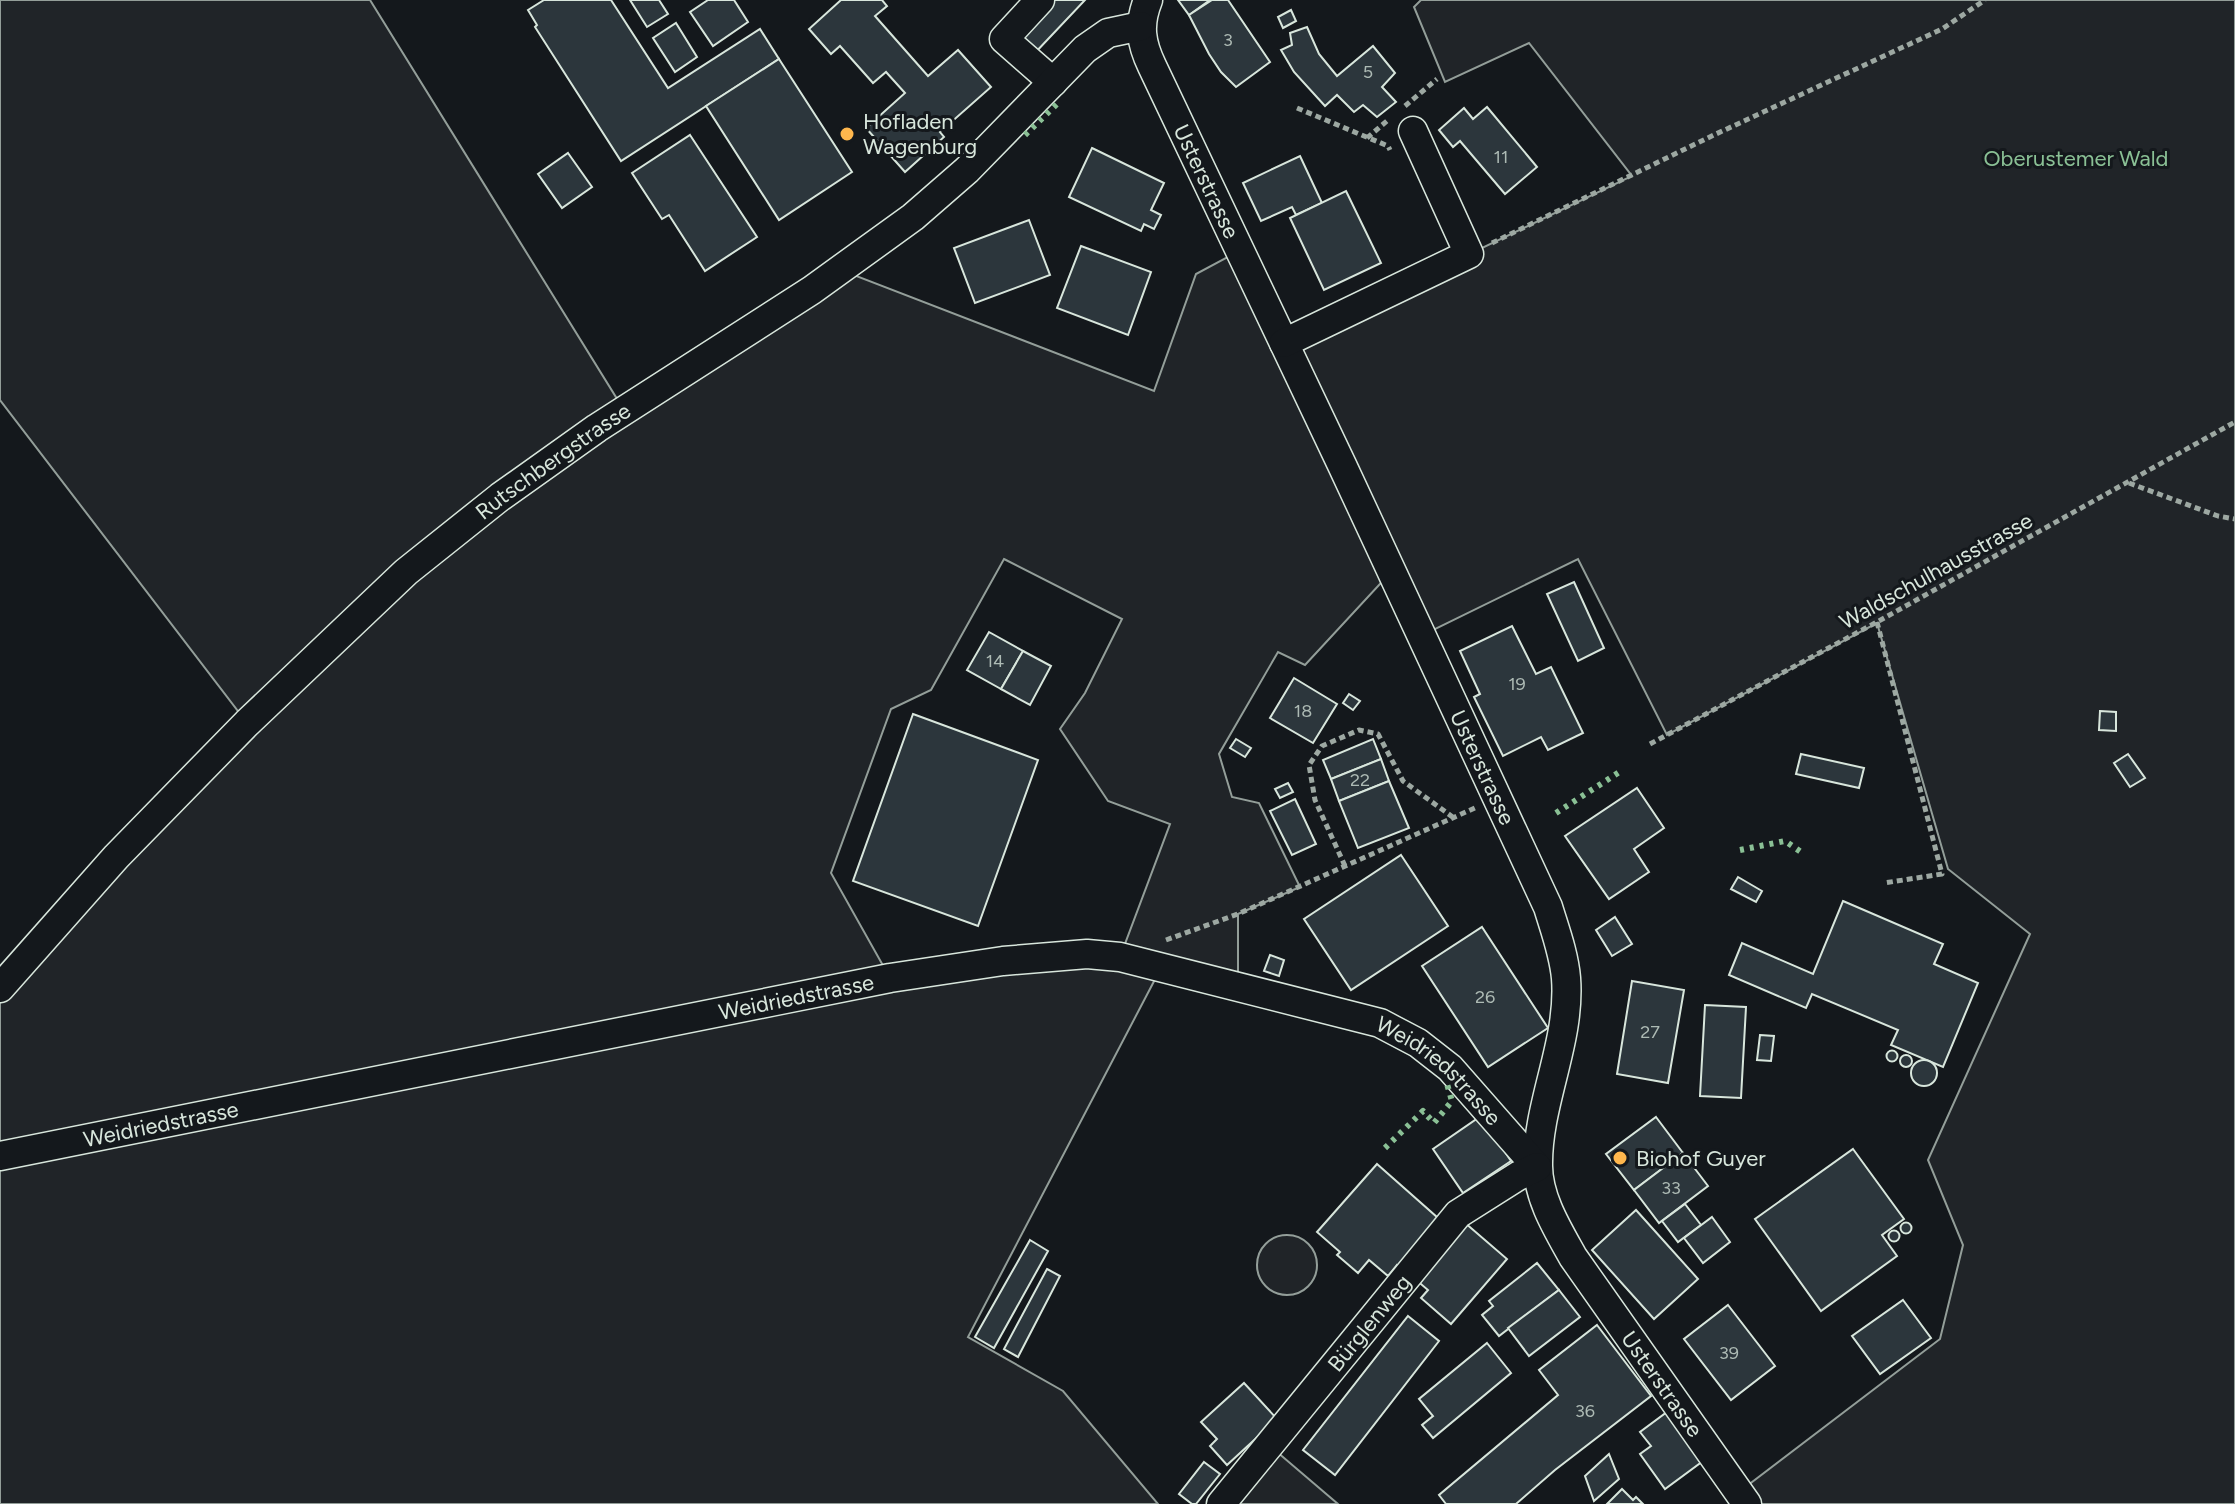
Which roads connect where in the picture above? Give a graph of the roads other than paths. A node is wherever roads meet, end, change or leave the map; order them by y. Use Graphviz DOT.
graph roads {
  1 [pos="1040,0"];
  2 [pos="1144,13"];
  3 [pos="1053,82"];
  4 [pos="1413,131"];
  5 [pos="1284,343"];
  6 [pos="0,988"];
  7 [pos="0,1156"];
  8 [pos="1537,1167"];
  9 [pos="1221,1504"];
  10 [pos="1747,1504"];
  1 -- 3 [label="street"];
  2 -- 3 [label="street, Rutschbergstrasse"];
  2 -- 5 [label="street, Usterstrasse"];
  3 -- 6 [label="street, Rutschbergstrasse"];
  4 -- 5 [label="street"];
  5 -- 8 [label="street, Usterstrasse"];
  7 -- 8 [label="street, Weidriedstrasse"];
  8 -- 9 [label="street, Bürglenweg"];
  8 -- 10 [label="street, Usterstrasse"];
}
